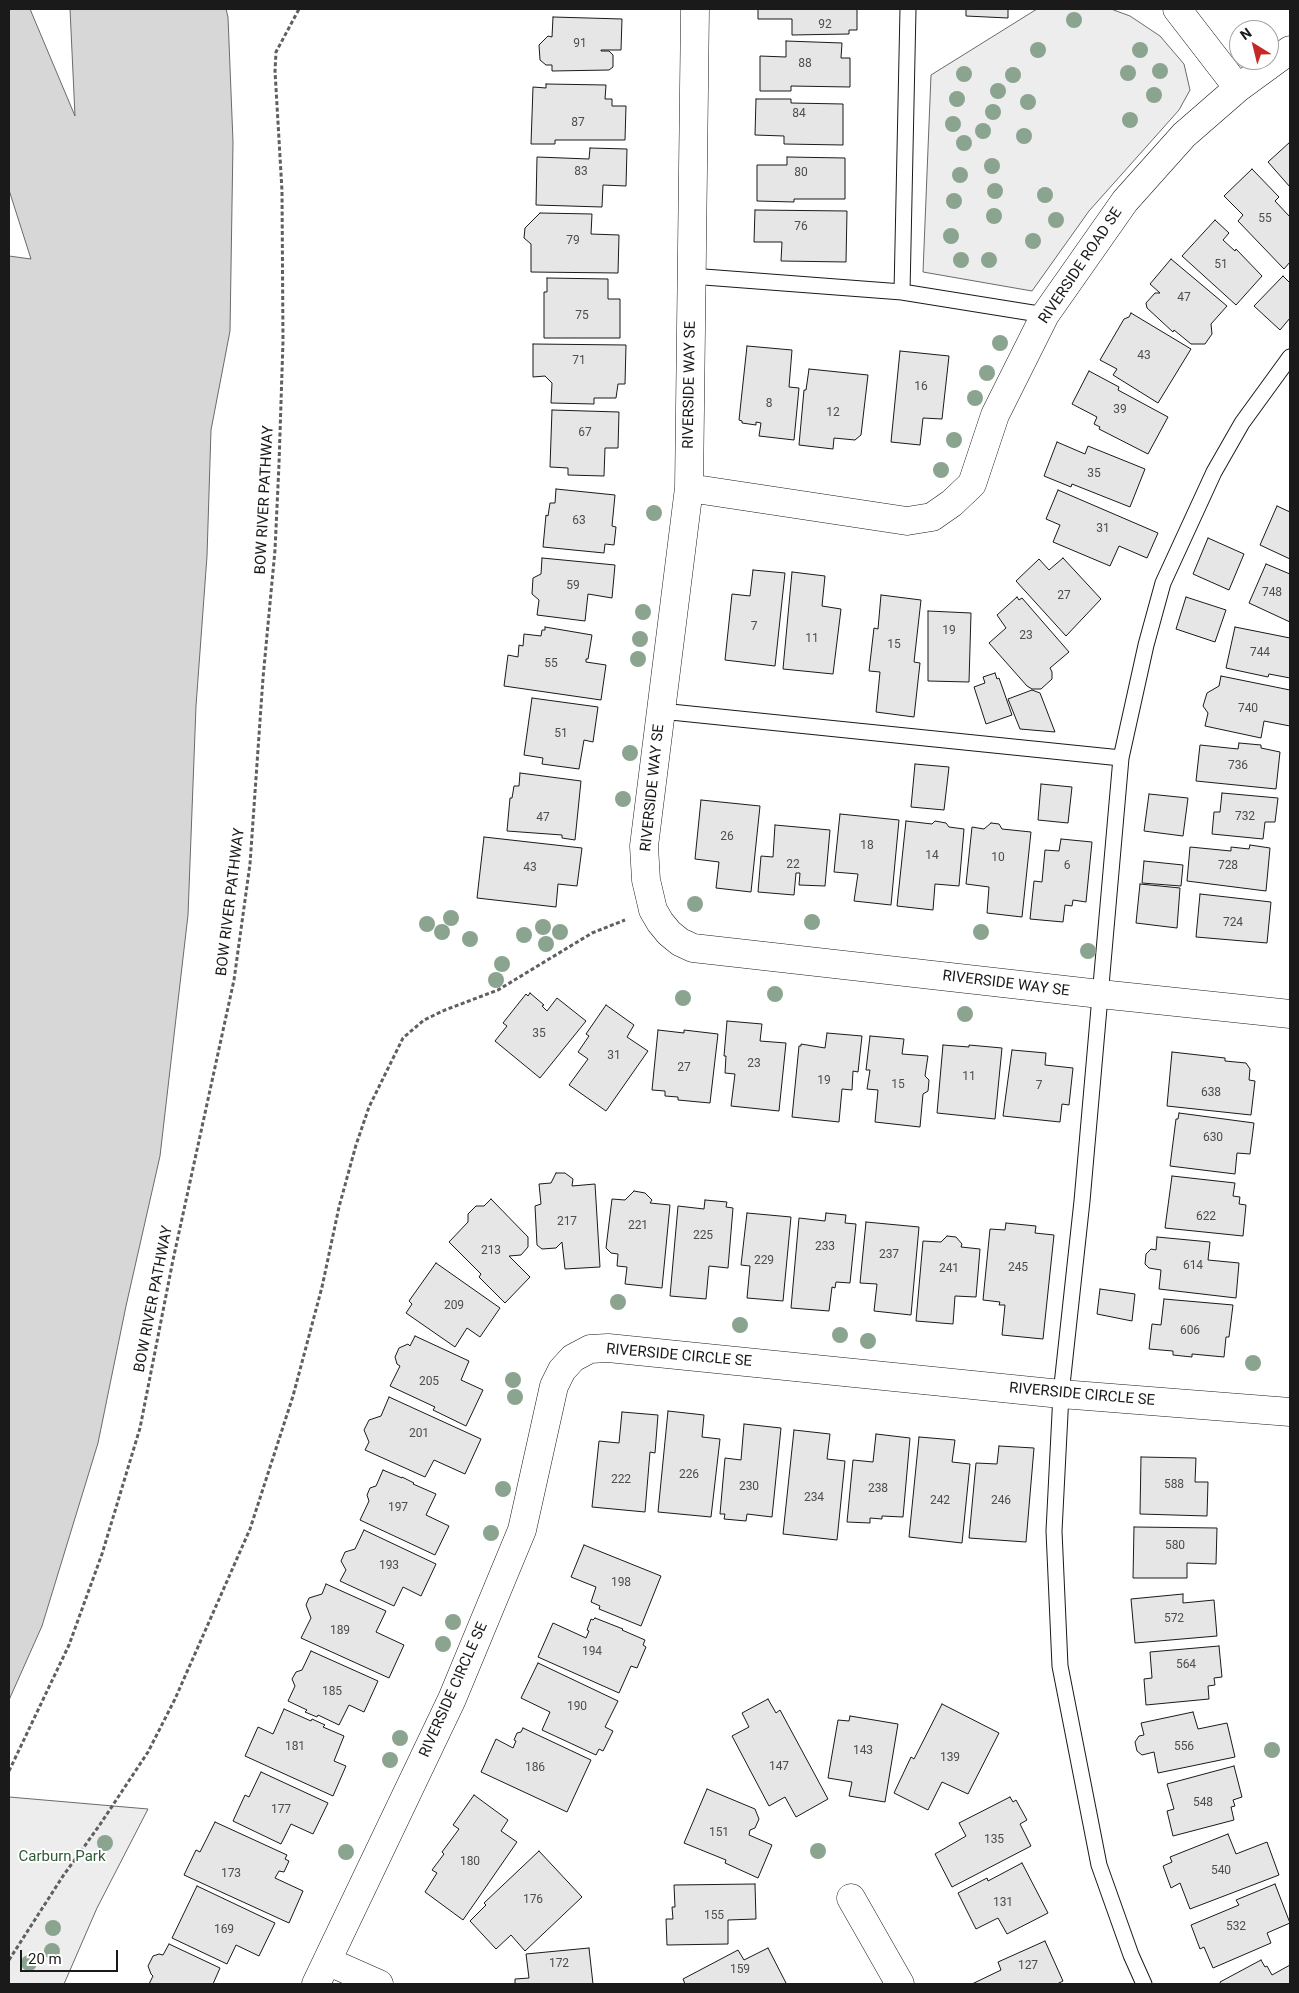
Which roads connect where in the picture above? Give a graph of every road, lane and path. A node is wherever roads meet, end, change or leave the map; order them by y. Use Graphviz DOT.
graph roads {
  1 [pos="299,9"];
  2 [pos="695,9"];
  3 [pos="908,9"];
  4 [pos="1177,9"];
  5 [pos="1290,50"];
  6 [pos="1238,88"];
  7 [pos="692,276"];
  8 [pos="902,292"];
  9 [pos="1046,315"];
  10 [pos="1290,358"];
  11 [pos="688,488"];
  12 [pos="661,712"];
  13 [pos="1121,758"];
  14 [pos="653,910"];
  15 [pos="1100,994"];
  16 [pos="1290,1014"];
  17 [pos="1060,1394"];
  18 [pos="1290,1412"];
  19 [pos="9,1771"];
  20 [pos="851,1898"];
  21 [pos="9,1960"];
  22 [pos="322,1972"];
  23 [pos="379,1984"];
  24 [pos="900,1984"];
  25 [pos="1144,1984"];
  1 -- 19 [label="path, BOW RIVER PATHWAY"];
  2 -- 7 [label="street, RIVERSIDE WAY SE"];
  3 -- 8 [label="lane"];
  4 -- 6 [label="street"];
  5 -- 6 [label="street, RIVERSIDE ROAD SE"];
  6 -- 9 [label="street, RIVERSIDE ROAD SE"];
  7 -- 8 [label="lane"];
  7 -- 11 [label="street, RIVERSIDE WAY SE"];
  8 -- 9 [label="lane"];
  9 -- 11 [label="street, RIVERSIDE ROAD SE"];
  10 -- 13 [label="lane"];
  11 -- 12 [label="street, RIVERSIDE WAY SE"];
  12 -- 13 [label="lane"];
  12 -- 14 [label="street, RIVERSIDE WAY SE"];
  13 -- 15 [label="lane"];
  14 -- 15 [label="street, RIVERSIDE WAY SE"];
  14 -- 21 [label="path"];
  15 -- 16 [label="street, RIVERSIDE WAY SE"];
  15 -- 17 [label="lane"];
  17 -- 18 [label="street, RIVERSIDE CIRCLE SE"];
  17 -- 22 [label="street, RIVERSIDE CIRCLE SE"];
  17 -- 25 [label="lane"];
  20 -- 24 [label="street"];
  22 -- 23 [label="street, RIVERSIDE CIRCLE SE"];
}
